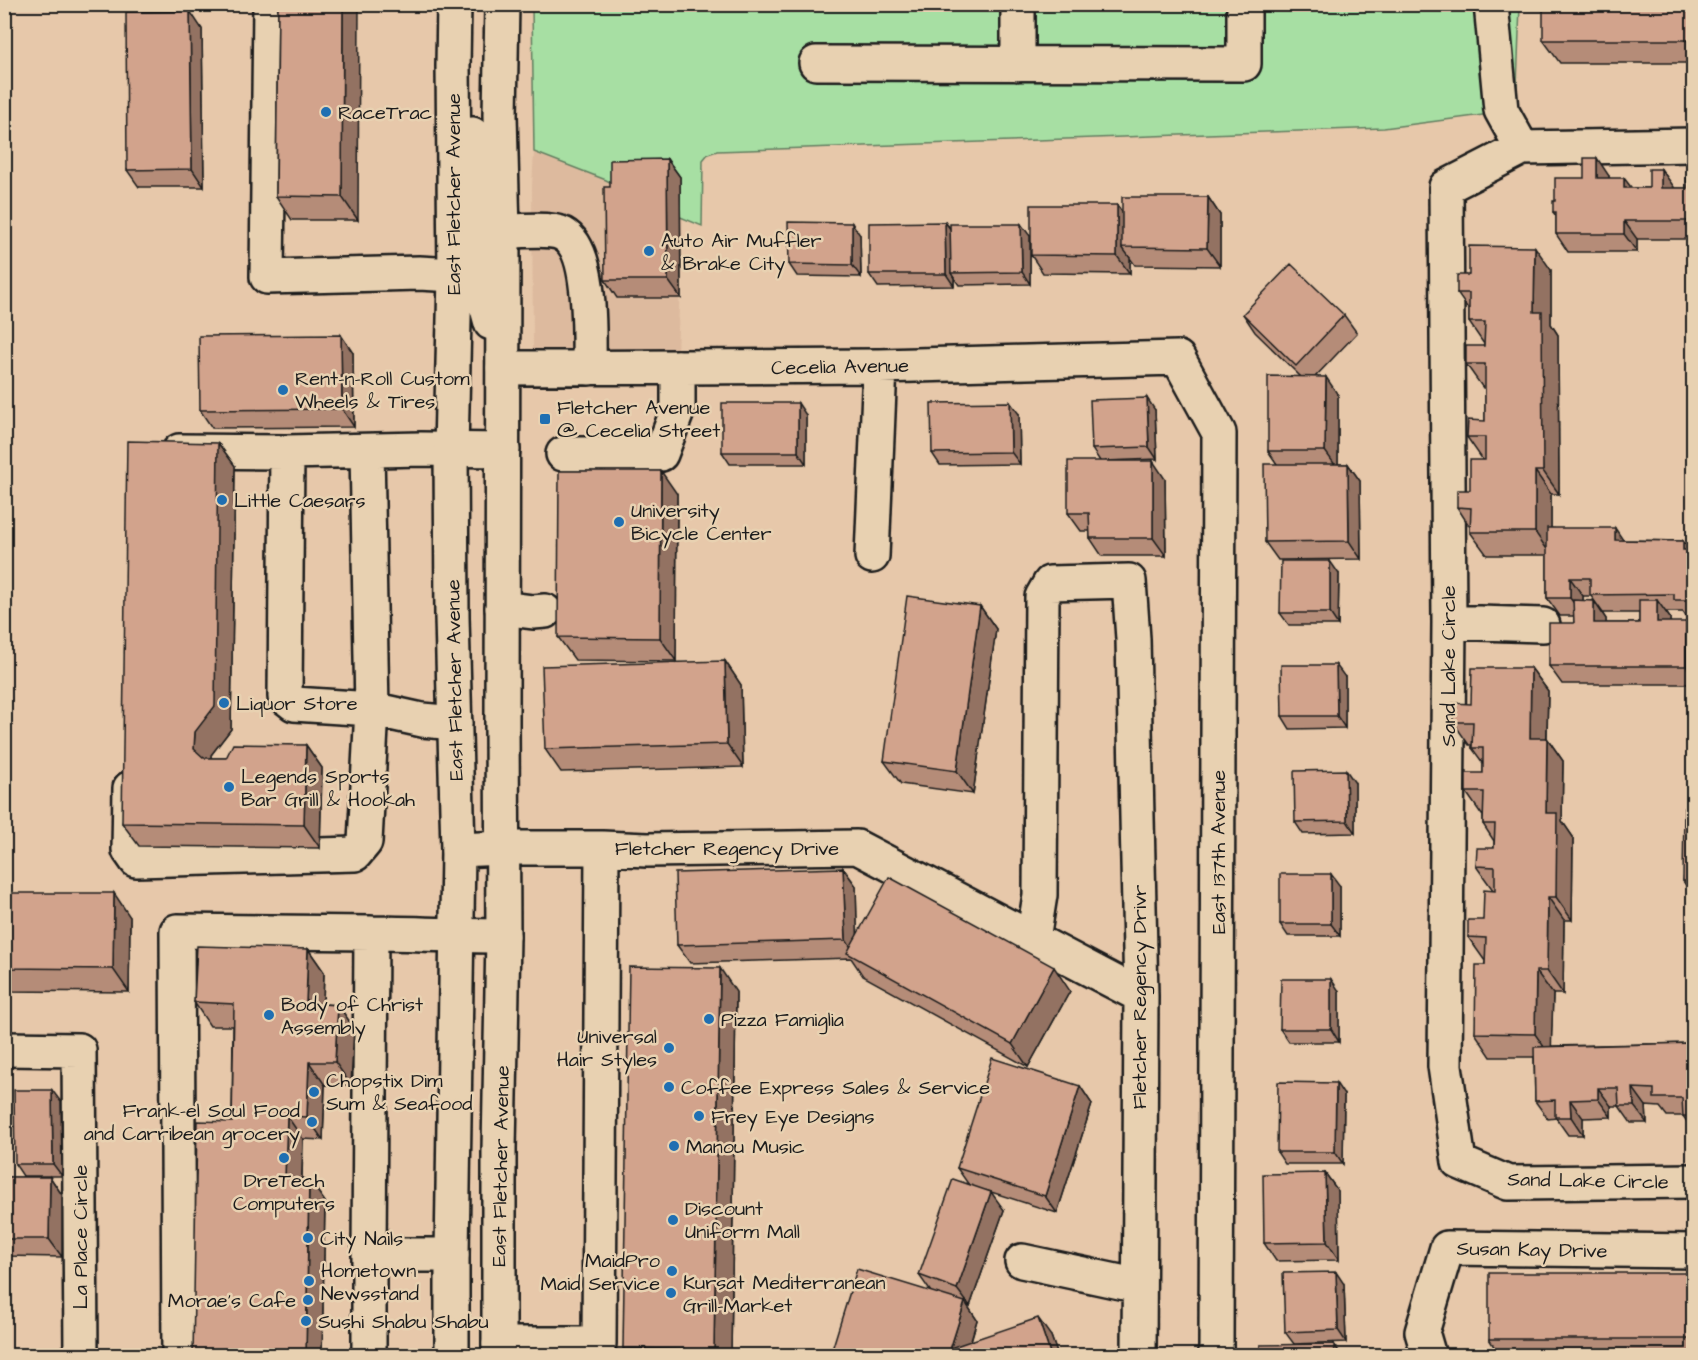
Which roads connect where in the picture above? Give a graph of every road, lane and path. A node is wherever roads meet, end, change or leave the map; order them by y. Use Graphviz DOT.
graph roads {
  1 [pos="270,4"];
  2 [pos="454,4"];
  3 [pos="502,4"];
  4 [pos="1018,4"];
  5 [pos="1244,4"];
  6 [pos="1491,4"];
  7 [pos="816,63"];
  8 [pos="1018,64"];
  9 [pos="453,66"];
  10 [pos="1694,145"];
  11 [pos="1522,148"];
  12 [pos="503,232"];
  13 [pos="455,275"];
  14 [pos="1178,358"];
  15 [pos="880,366"];
  16 [pos="678,367"];
  17 [pos="503,368"];
  18 [pos="588,368"];
  19 [pos="451,450"];
  20 [pos="503,450"];
  21 [pos="155,451"];
  22 [pos="367,451"];
  23 [pos="287,452"];
  24 [pos="562,453"];
  25 [pos="872,556"];
  26 [pos="502,608"];
  27 [pos="545,611"];
  28 [pos="1449,622"];
  29 [pos="1543,625"];
  30 [pos="372,709"];
  31 [pos="455,723"];
  32 [pos="130,756"];
  33 [pos="503,848"];
  34 [pos="602,848"];
  35 [pos="458,850"];
  36 [pos="371,933"];
  37 [pos="457,936"];
  38 [pos="503,936"];
  39 [pos="1033,939"];
  40 [pos="1141,996"];
  41 [pos="4,1049"];
  42 [pos="1694,1181"];
  43 [pos="1694,1251"];
  44 [pos="452,1255"];
  45 [pos="369,1256"];
  46 [pos="1022,1261"];
  47 [pos="1139,1286"];
  48 [pos="499,1350"];
  49 [pos="81,1356"];
  50 [pos="179,1356"];
  51 [pos="369,1356"];
  52 [pos="452,1356"];
  53 [pos="1139,1356"];
  54 [pos="1216,1356"];
  55 [pos="1429,1356"];
  1 -- 13 [label="street"];
  2 -- 9 [label="street, East Fletcher Avenue"];
  3 -- 12 [label="street, East Fletcher Avenue"];
  4 -- 8 [label="street"];
  5 -- 8 [label="street"];
  6 -- 11 [label="street"];
  7 -- 8 [label="street"];
  9 -- 13 [label="street, East Fletcher Avenue"];
  9 -- 17 [label="street"];
  10 -- 11 [label="street, Sand Lake Circle"];
  11 -- 28 [label="street, Sand Lake Circle"];
  12 -- 17 [label="street, East Fletcher Avenue"];
  12 -- 18 [label="street"];
  13 -- 19 [label="street, East Fletcher Avenue"];
  14 -- 15 [label="street, Cecelia Avenue"];
  14 -- 54 [label="street, East 137th Avenue"];
  15 -- 16 [label="street, Cecelia Avenue"];
  15 -- 25 [label="street"];
  16 -- 18 [label="street, Cecelia Avenue"];
  16 -- 24 [label="street"];
  17 -- 18 [label="street, Cecelia Avenue"];
  17 -- 20 [label="street, East Fletcher Avenue"];
  19 -- 20 [label="street"];
  19 -- 22 [label="street"];
  19 -- 31 [label="street, East Fletcher Avenue"];
  20 -- 26 [label="street, East Fletcher Avenue"];
  21 -- 23 [label="street"];
  22 -- 23 [label="street"];
  22 -- 30 [label="street"];
  23 -- 30 [label="street"];
  26 -- 27 [label="street"];
  26 -- 33 [label="street, East Fletcher Avenue"];
  28 -- 29 [label="street"];
  28 -- 42 [label="street, Sand Lake Circle"];
  30 -- 31 [label="street"];
  30 -- 32 [label="street"];
  31 -- 35 [label="street, East Fletcher Avenue"];
  33 -- 34 [label="street, Fletcher Regency Drive"];
  33 -- 35 [label="street, Fletcher Regency Drive"];
  33 -- 38 [label="street, East Fletcher Avenue"];
  34 -- 39 [label="street, Fletcher Regency Drive"];
  34 -- 48 [label="street"];
  35 -- 37 [label="street, East Fletcher Avenue"];
  36 -- 37 [label="street"];
  36 -- 45 [label="street"];
  36 -- 50 [label="street"];
  37 -- 38 [label="street"];
  37 -- 44 [label="street, East Fletcher Avenue"];
  38 -- 48 [label="street, East Fletcher Avenue"];
  39 -- 40 [label="street, Fletcher Regency Drive"];
  39 -- 40 [label="street, Fletcher Regency Drivr"];
  40 -- 47 [label="street, Fletcher Regency Drivr"];
  41 -- 49 [label="street, La Place Circle"];
  43 -- 55 [label="street, Susan Kay Drive"];
  44 -- 45 [label="street"];
  44 -- 52 [label="street, East Fletcher Avenue"];
  45 -- 51 [label="street"];
  46 -- 47 [label="street"];
  47 -- 53 [label="street, Fletcher Regency Drivr"];
}
